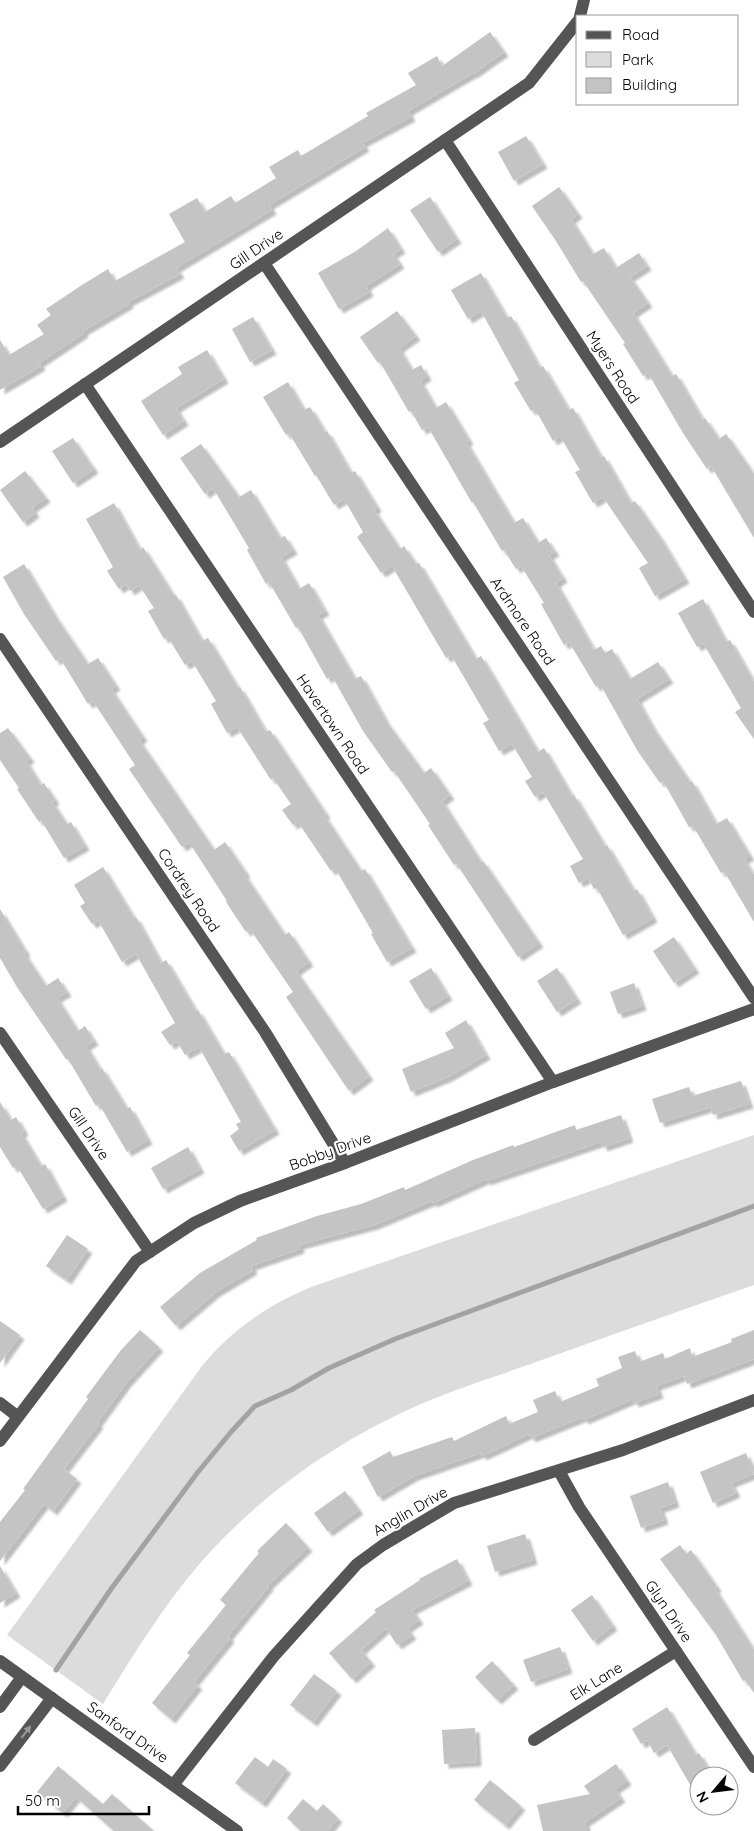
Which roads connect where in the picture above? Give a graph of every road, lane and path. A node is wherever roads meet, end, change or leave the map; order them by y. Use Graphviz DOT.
graph roads {
  1 [pos="584,0"];
  2 [pos="580,15"];
  3 [pos="576,24"];
  4 [pos="445,140"];
  5 [pos="264,263"];
  6 [pos="85,384"];
  7 [pos="0,442"];
  8 [pos="754,612"];
  9 [pos="0,639"];
  10 [pos="754,998"];
  11 [pos="754,1009"];
  12 [pos="0,1033"];
  13 [pos="553,1082"];
  14 [pos="345,1164"];
  15 [pos="150,1252"];
  16 [pos="754,1400"];
  17 [pos="0,1403"];
  18 [pos="17,1416"];
  19 [pos="0,1441"];
  20 [pos="559,1471"];
  21 [pos="676,1650"];
  22 [pos="0,1662"];
  23 [pos="22,1677"];
  24 [pos="52,1698"];
  25 [pos="0,1707"];
  26 [pos="534,1740"];
  27 [pos="0,1766"];
  28 [pos="754,1767"];
  29 [pos="174,1784"];
  30 [pos="237,1831"];
  1 -- 2 [label="street"];
  3 -- 4 [label="street, Gill Drive"];
  4 -- 5 [label="street, Gill Drive"];
  4 -- 8 [label="street, Myers Road"];
  5 -- 6 [label="street, Gill Drive"];
  5 -- 10 [label="street, Ardmore Road"];
  6 -- 7 [label="street, Gill Drive"];
  6 -- 13 [label="street, Havertown Road"];
  9 -- 14 [label="street, Cordrey Road"];
  11 -- 13 [label="street, Bobby Drive"];
  12 -- 15 [label="street, Gill Drive"];
  13 -- 14 [label="street, Bobby Drive"];
  14 -- 15 [label="street, Bobby Drive"];
  15 -- 18 [label="street, Bobby Drive"];
  16 -- 20 [label="street, Anglin Drive"];
  17 -- 18 [label="street"];
  18 -- 19 [label="street, Bobby Drive"];
  20 -- 21 [label="street, Glyn Drive"];
  20 -- 29 [label="street, Anglin Drive"];
  21 -- 26 [label="street, Elk Lane"];
  21 -- 28 [label="street, Glyn Drive"];
  22 -- 23 [label="street, Sanford Drive"];
  23 -- 24 [label="street, Sanford Drive"];
  23 -- 25 [label="street"];
  27 -- 24 [label="street, one-way"];
  24 -- 29 [label="street, Sanford Drive"];
  29 -- 30 [label="street, Sanford Drive"];
}
